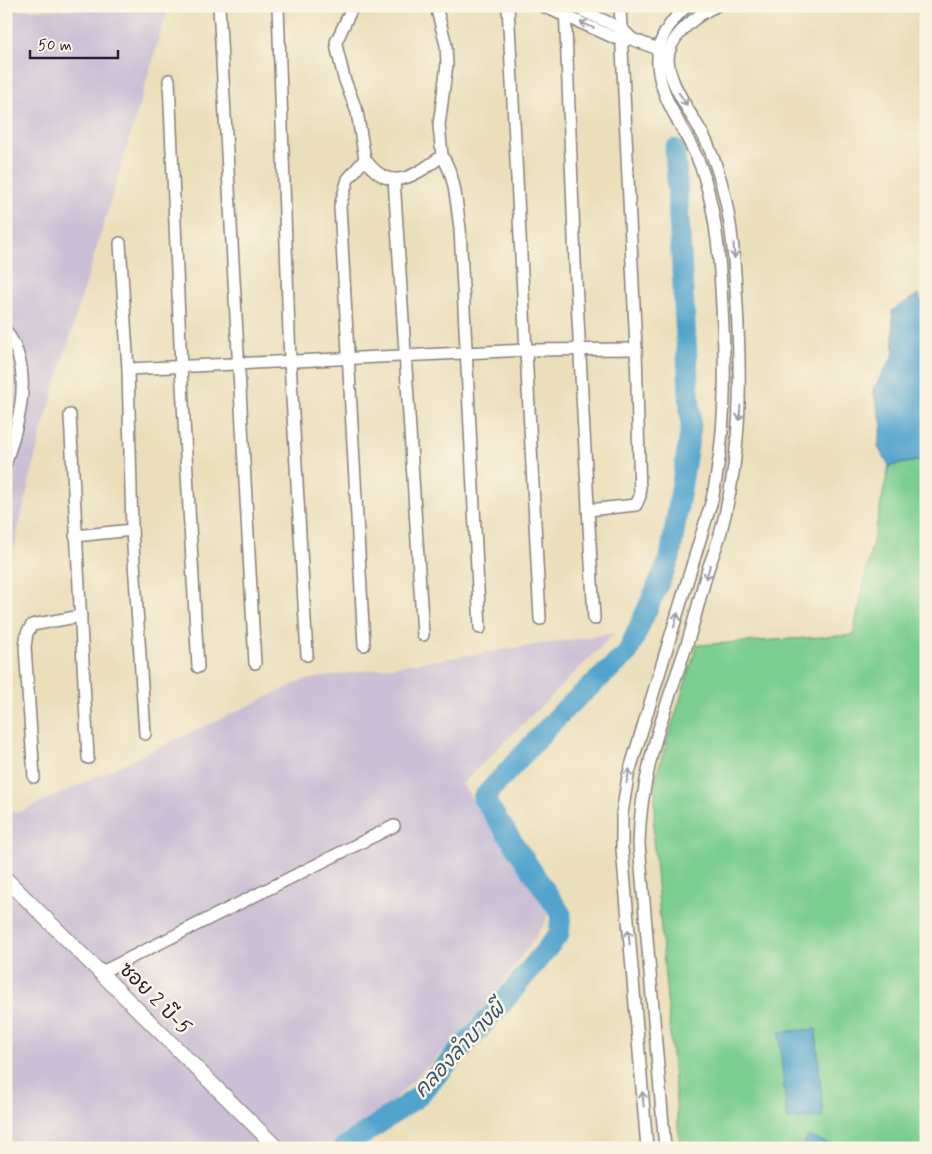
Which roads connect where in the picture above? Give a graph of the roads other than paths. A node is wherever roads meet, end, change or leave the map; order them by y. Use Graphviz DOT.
graph roads {
  1 [pos="218,6"];
  2 [pos="278,6"];
  3 [pos="354,6"];
  4 [pos="436,6"];
  5 [pos="508,6"];
  6 [pos="543,6"];
  7 [pos="620,6"];
  8 [pos="687,6"];
  9 [pos="716,6"];
  10 [pos="568,9"];
  11 [pos="622,29"];
  12 [pos="627,40"];
  13 [pos="657,48"];
  14 [pos="668,53"];
  15 [pos="169,80"];
  16 [pos="442,156"];
  17 [pos="365,159"];
  18 [pos="394,179"];
  19 [pos="120,243"];
  20 [pos="6,331"];
  21 [pos="636,349"];
  22 [pos="527,350"];
  23 [pos="579,350"];
  24 [pos="466,354"];
  25 [pos="406,356"];
  26 [pos="349,359"];
  27 [pos="290,362"];
  28 [pos="237,364"];
  29 [pos="181,367"];
  30 [pos="128,368"];
  31 [pos="70,415"];
  32 [pos="6,462"];
  33 [pos="588,510"];
  34 [pos="132,530"];
  35 [pos="76,536"];
  36 [pos="81,616"];
  37 [pos="540,619"];
  38 [pos="594,619"];
  39 [pos="480,628"];
  40 [pos="423,635"];
  41 [pos="364,645"];
  42 [pos="307,655"];
  43 [pos="255,663"];
  44 [pos="198,666"];
  45 [pos="145,734"];
  46 [pos="88,758"];
  47 [pos="34,777"];
  48 [pos="394,826"];
  49 [pos="6,878"];
  50 [pos="102,972"];
  51 [pos="277,1148"];
  52 [pos="647,1148"];
  53 [pos="665,1148"];
  1 -- 28 [label="street"];
  2 -- 27 [label="street"];
  3 -- 17 [label="street"];
  4 -- 16 [label="street"];
  5 -- 22 [label="street"];
  6 -- 10 [label="street"];
  7 -- 11 [label="street"];
  8 -- 13 [label="street"];
  9 -- 14 [label="street"];
  10 -- 11 [label="street"];
  12 -- 10 [label="street, one-way"];
  10 -- 23 [label="street"];
  11 -- 12 [label="street"];
  12 -- 13 [label="street"];
  12 -- 21 [label="street"];
  13 -- 14 [label="street"];
  52 -- 13 [label="street, one-way"];
  14 -- 53 [label="street, one-way"];
  15 -- 29 [label="street"];
  16 -- 18 [label="street"];
  16 -- 24 [label="street"];
  17 -- 18 [label="street"];
  17 -- 26 [label="street"];
  18 -- 25 [label="street"];
  19 -- 30 [label="street"];
  20 -- 32 [label="street"];
  21 -- 23 [label="street"];
  21 -- 33 [label="street"];
  22 -- 23 [label="street"];
  22 -- 24 [label="street"];
  22 -- 37 [label="street"];
  23 -- 33 [label="street"];
  24 -- 25 [label="street"];
  24 -- 39 [label="street"];
  25 -- 26 [label="street"];
  25 -- 40 [label="street"];
  26 -- 27 [label="street"];
  26 -- 41 [label="street"];
  27 -- 28 [label="street"];
  27 -- 42 [label="street"];
  28 -- 29 [label="street"];
  28 -- 43 [label="street"];
  29 -- 30 [label="street"];
  29 -- 44 [label="street"];
  30 -- 34 [label="street"];
  31 -- 35 [label="street"];
  33 -- 38 [label="street"];
  34 -- 35 [label="street"];
  34 -- 45 [label="street"];
  35 -- 36 [label="street"];
  36 -- 46 [label="street"];
  36 -- 47 [label="street"];
  48 -- 50 [label="street"];
  49 -- 50 [label="street, ซอย 2 บี-5"];
  50 -- 51 [label="street, ซอย 2 บี-5"];
}
